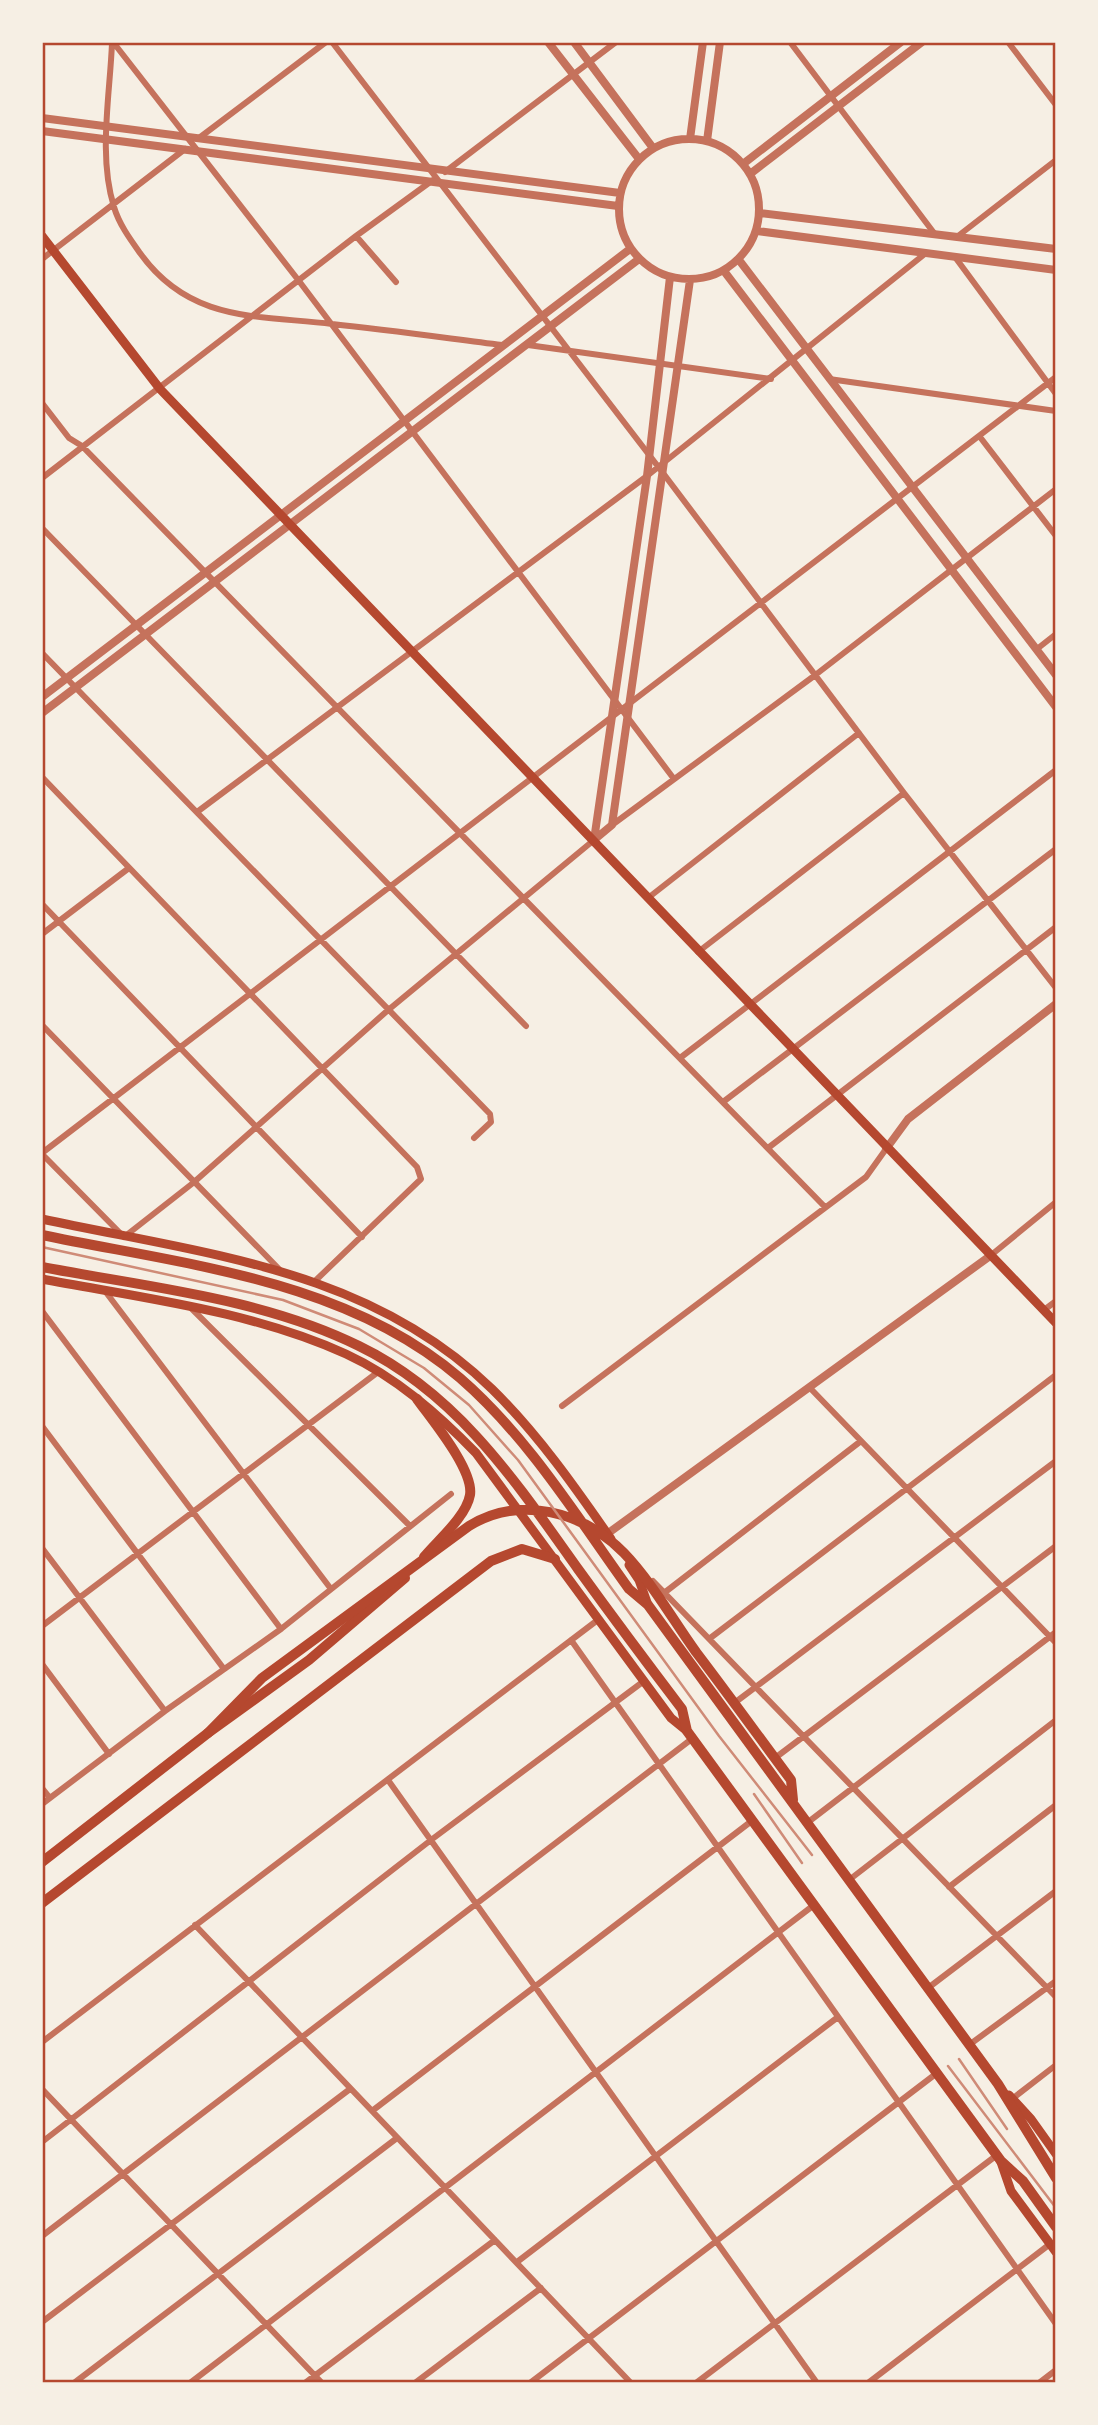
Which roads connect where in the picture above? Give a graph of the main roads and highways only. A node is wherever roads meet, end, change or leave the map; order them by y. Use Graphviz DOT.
graph roads {
  1 [pos="42,236"];
  2 [pos="42,1219"];
  3 [pos="42,1235"];
  4 [pos="42,1267"];
  5 [pos="42,1279"];
  6 [pos="1056,1323"];
  7 [pos="417,1399"];
  8 [pos="555,1559"];
  9 [pos="648,1605"];
  10 [pos="208,1733"];
  11 [pos="690,1735"];
  12 [pos="793,1803"];
  13 [pos="42,1862"];
  14 [pos="42,1903"];
  15 [pos="998,2084"];
  16 [pos="1056,2154"];
  17 [pos="999,2158"];
  18 [pos="1056,2178"];
  19 [pos="1056,2227"];
  20 [pos="1053,2248"];
  1 -- 6 [label="main road"];
  2 -- 9 [label="main road"];
  3 -- 9 [label="highway"];
  4 -- 11 [label="highway"];
  5 -- 7 [label="main road"];
  7 -- 8 [label="main road"];
  7 -- 10 [label="main road"];
  8 -- 11 [label="main road"];
  8 -- 14 [label="main road"];
  9 -- 12 [label="highway"];
  10 -- 12 [label="highway"];
  10 -- 13 [label="main road"];
  11 -- 17 [label="highway"];
  12 -- 15 [label="highway"];
  15 -- 16 [label="main road"];
  15 -- 18 [label="highway"];
  17 -- 19 [label="highway"];
  17 -- 20 [label="main road"];
}
